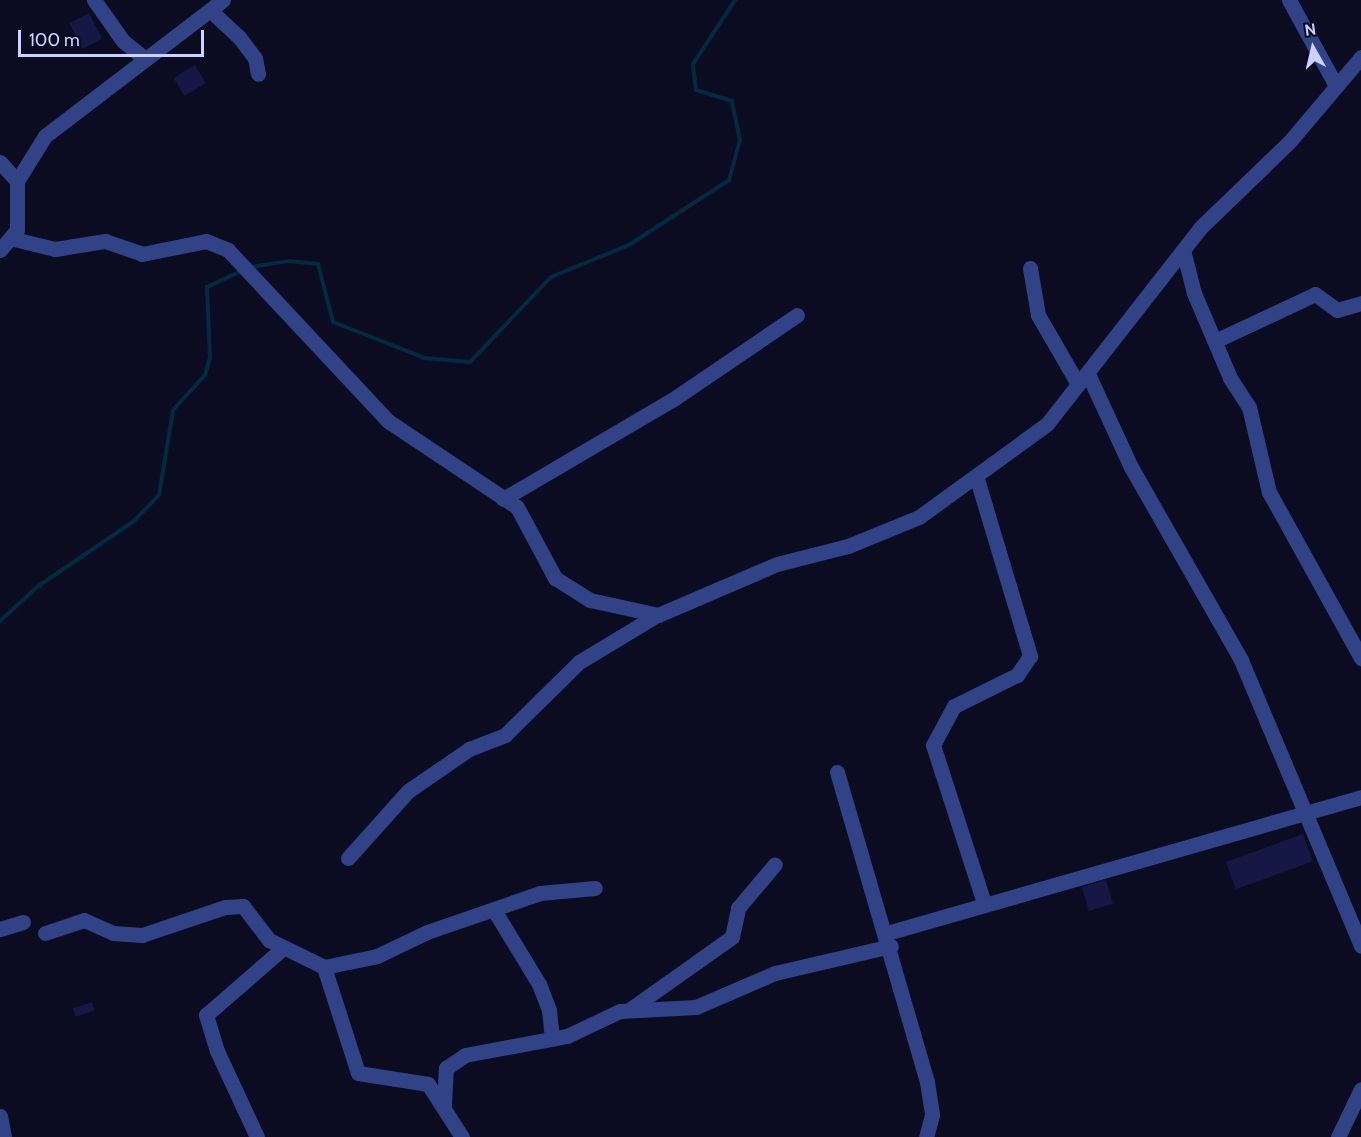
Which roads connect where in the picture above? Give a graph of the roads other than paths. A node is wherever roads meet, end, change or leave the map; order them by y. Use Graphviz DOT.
graph roads {
  1 [pos="94,0"];
  2 [pos="223,0"];
  3 [pos="1289,0"];
  4 [pos="212,12"];
  5 [pos="1361,57"];
  6 [pos="145,59"];
  7 [pos="258,74"];
  8 [pos="1336,86"];
  9 [pos="0,162"];
  10 [pos="17,181"];
  11 [pos="14,239"];
  12 [pos="0,250"];
  13 [pos="1183,250"];
  14 [pos="1030,268"];
  15 [pos="1361,303"];
  16 [pos="797,315"];
  17 [pos="1217,340"];
  18 [pos="1083,379"];
  19 [pos="977,479"];
  20 [pos="503,499"];
  21 [pos="657,615"];
  22 [pos="1361,658"];
  23 [pos="837,772"];
  24 [pos="1361,797"];
  25 [pos="1305,810"];
  26 [pos="348,858"];
  27 [pos="775,864"];
  28 [pos="595,888"];
  29 [pos="984,903"];
  30 [pos="494,910"];
  31 [pos="23,922"];
  32 [pos="0,929"];
  33 [pos="45,933"];
  34 [pos="890,940"];
  35 [pos="1361,946"];
  36 [pos="282,949"];
  37 [pos="324,967"];
  38 [pos="629,1010"];
  39 [pos="552,1039"];
  40 [pos="1361,1089"];
  41 [pos="446,1108"];
  42 [pos="0,1116"];
  43 [pos="4,1137"];
  44 [pos="256,1137"];
  45 [pos="449,1137"];
  46 [pos="462,1137"];
  47 [pos="926,1137"];
  48 [pos="1338,1137"];
  1 -- 6 [label="street"];
  2 -- 4 [label="street"];
  3 -- 8 [label="street"];
  4 -- 6 [label="street"];
  4 -- 7 [label="street"];
  5 -- 8 [label="street"];
  6 -- 10 [label="street"];
  8 -- 13 [label="street"];
  9 -- 10 [label="street"];
  10 -- 11 [label="street"];
  11 -- 12 [label="street"];
  11 -- 20 [label="street"];
  13 -- 17 [label="street"];
  13 -- 18 [label="street"];
  14 -- 18 [label="street"];
  15 -- 17 [label="street"];
  16 -- 20 [label="street"];
  17 -- 22 [label="street"];
  18 -- 19 [label="street"];
  18 -- 25 [label="street"];
  19 -- 21 [label="street"];
  19 -- 29 [label="street"];
  20 -- 21 [label="street"];
  21 -- 26 [label="street"];
  23 -- 34 [label="street"];
  24 -- 25 [label="street"];
  25 -- 29 [label="street"];
  25 -- 35 [label="street"];
  27 -- 38 [label="street"];
  28 -- 30 [label="street"];
  29 -- 34 [label="street"];
  30 -- 37 [label="street"];
  30 -- 39 [label="street"];
  31 -- 32 [label="street"];
  33 -- 36 [label="street"];
  34 -- 38 [label="street"];
  34 -- 47 [label="street"];
  36 -- 37 [label="street"];
  36 -- 44 [label="street"];
  37 -- 41 [label="street"];
  38 -- 39 [label="street"];
  39 -- 41 [label="street"];
  40 -- 48 [label="street"];
  41 -- 45 [label="street"];
  41 -- 46 [label="street"];
  42 -- 43 [label="street"];
}
